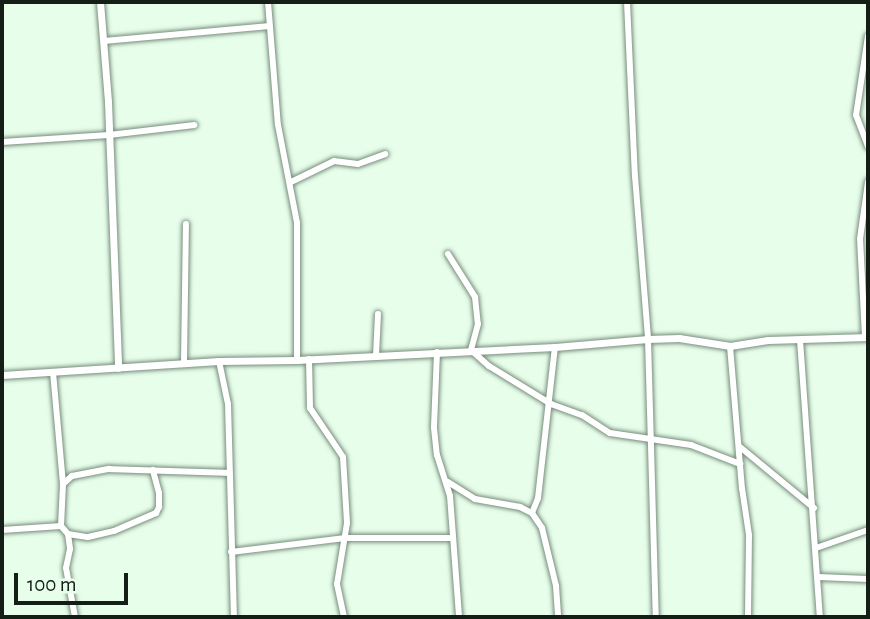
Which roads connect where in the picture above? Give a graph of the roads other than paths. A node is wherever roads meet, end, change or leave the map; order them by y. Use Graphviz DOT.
graph roads {
  1 [pos="100,2"];
  2 [pos="268,2"];
  3 [pos="627,2"];
  4 [pos="269,26"];
  5 [pos="868,36"];
  6 [pos="104,41"];
  7 [pos="859,95"];
  8 [pos="868,97"];
  9 [pos="194,125"];
  10 [pos="109,135"];
  11 [pos="2,142"];
  12 [pos="868,147"];
  13 [pos="385,154"];
  14 [pos="291,182"];
  15 [pos="868,182"];
  16 [pos="186,223"];
  17 [pos="449,254"];
  18 [pos="378,314"];
  19 [pos="866,337"];
  20 [pos="648,339"];
  21 [pos="800,340"];
  22 [pos="730,346"];
  23 [pos="555,348"];
  24 [pos="471,350"];
  25 [pos="437,352"];
  26 [pos="376,356"];
  27 [pos="309,359"];
  28 [pos="297,360"];
  29 [pos="219,361"];
  30 [pos="184,363"];
  31 [pos="118,369"];
  32 [pos="53,373"];
  33 [pos="2,375"];
  34 [pos="551,404"];
  35 [pos="652,440"];
  36 [pos="740,447"];
  37 [pos="740,464"];
  38 [pos="153,470"];
  39 [pos="229,472"];
  40 [pos="448,482"];
  41 [pos="63,484"];
  42 [pos="814,508"];
  43 [pos="532,513"];
  44 [pos="61,526"];
  45 [pos="2,530"];
  46 [pos="868,530"];
  47 [pos="68,534"];
  48 [pos="345,538"];
  49 [pos="451,538"];
  50 [pos="816,548"];
  51 [pos="231,552"];
  52 [pos="818,577"];
  53 [pos="868,579"];
  54 [pos="75,617"];
  55 [pos="234,617"];
  56 [pos="344,617"];
  57 [pos="459,617"];
  58 [pos="558,617"];
  59 [pos="656,617"];
  60 [pos="748,617"];
  61 [pos="820,617"];
  1 -- 6 [label="street"];
  2 -- 4 [label="street"];
  3 -- 20 [label="street"];
  4 -- 6 [label="street"];
  4 -- 14 [label="street"];
  5 -- 7 [label="street"];
  6 -- 10 [label="street"];
  7 -- 8 [label="street"];
  7 -- 12 [label="street"];
  9 -- 10 [label="street"];
  10 -- 11 [label="street"];
  10 -- 31 [label="street"];
  13 -- 14 [label="street"];
  14 -- 28 [label="street"];
  15 -- 19 [label="street"];
  16 -- 30 [label="street"];
  17 -- 24 [label="street"];
  18 -- 26 [label="street"];
  19 -- 21 [label="street"];
  20 -- 22 [label="street"];
  20 -- 23 [label="street"];
  20 -- 35 [label="street"];
  21 -- 22 [label="street"];
  21 -- 42 [label="street"];
  22 -- 36 [label="street"];
  23 -- 24 [label="street"];
  23 -- 34 [label="street"];
  24 -- 25 [label="street"];
  24 -- 34 [label="street"];
  25 -- 26 [label="street"];
  25 -- 40 [label="street"];
  26 -- 27 [label="street"];
  27 -- 28 [label="street"];
  27 -- 48 [label="street"];
  28 -- 29 [label="street"];
  29 -- 30 [label="street"];
  29 -- 39 [label="street"];
  30 -- 31 [label="street"];
  31 -- 32 [label="street"];
  32 -- 33 [label="street"];
  32 -- 41 [label="street"];
  34 -- 35 [label="street"];
  34 -- 43 [label="street"];
  35 -- 37 [label="street"];
  35 -- 59 [label="street"];
  36 -- 37 [label="street"];
  36 -- 42 [label="street"];
  37 -- 60 [label="street"];
  38 -- 39 [label="street"];
  38 -- 41 [label="street"];
  38 -- 47 [label="street"];
  39 -- 51 [label="street"];
  40 -- 43 [label="street"];
  40 -- 49 [label="street"];
  41 -- 44 [label="street"];
  42 -- 50 [label="street"];
  43 -- 58 [label="street"];
  44 -- 45 [label="street"];
  44 -- 47 [label="street"];
  46 -- 50 [label="street"];
  47 -- 54 [label="street"];
  48 -- 49 [label="street"];
  48 -- 51 [label="street"];
  48 -- 56 [label="street"];
  49 -- 57 [label="street"];
  50 -- 52 [label="street"];
  51 -- 55 [label="street"];
  52 -- 53 [label="street"];
  52 -- 61 [label="street"];
}
